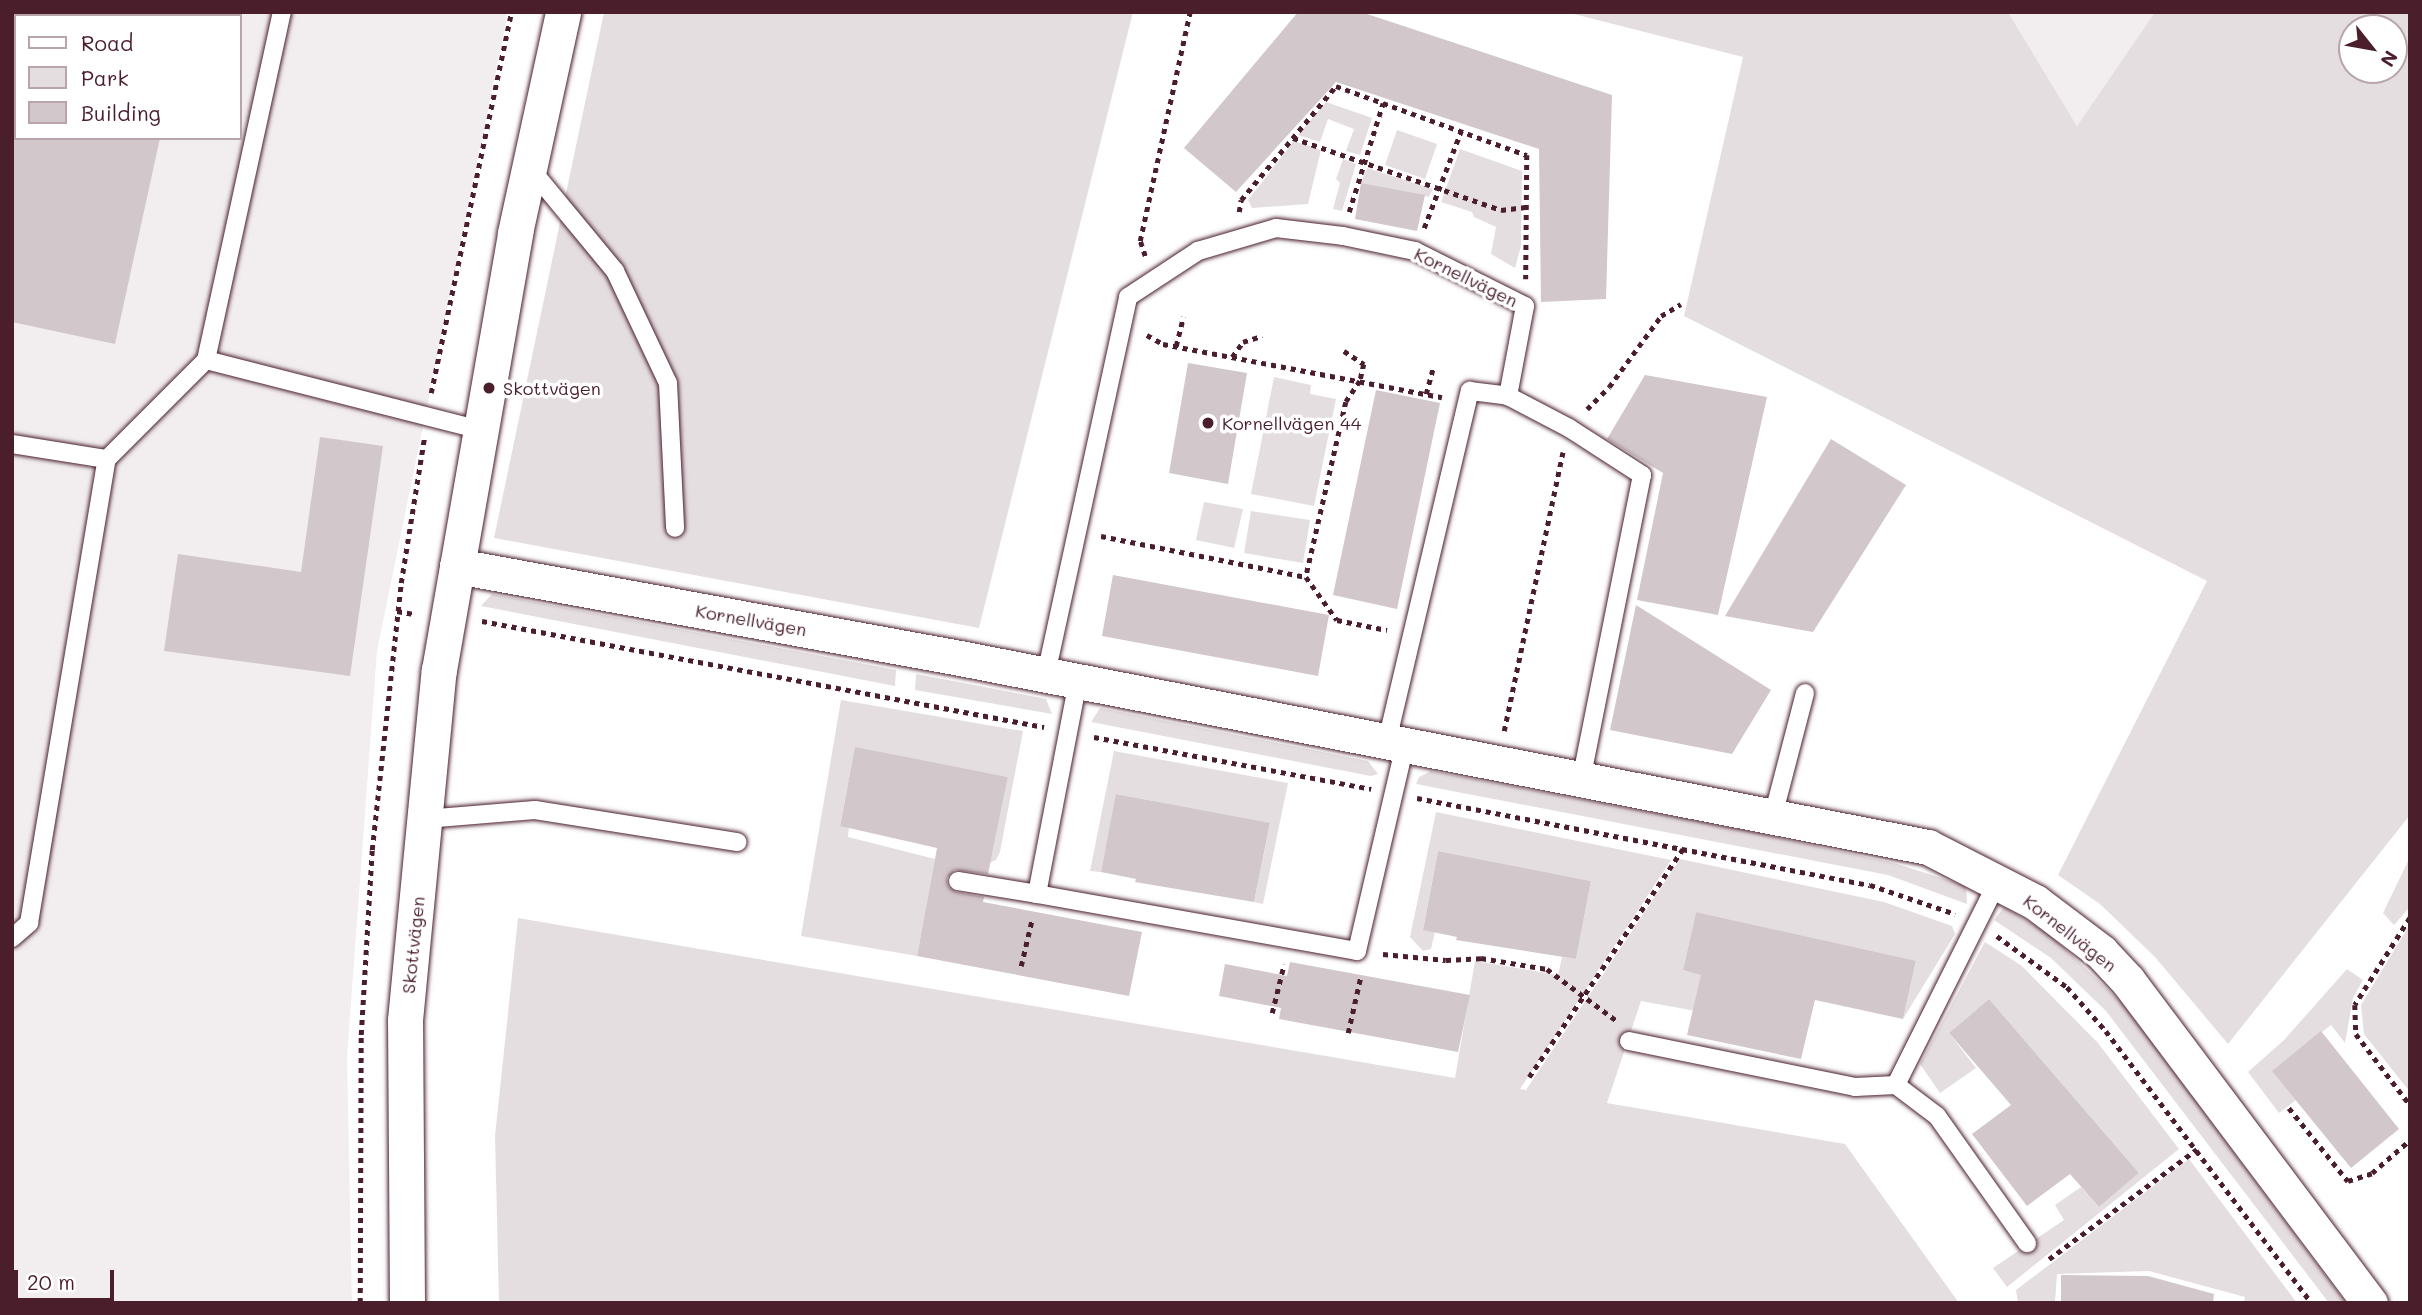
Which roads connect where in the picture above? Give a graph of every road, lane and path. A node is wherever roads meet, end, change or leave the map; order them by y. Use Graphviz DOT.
graph roads {
  1 [pos="282,12"];
  2 [pos="563,12"];
  3 [pos="1189,12"];
  4 [pos="1383,103"];
  5 [pos="1461,131"];
  6 [pos="1293,138"];
  7 [pos="1362,162"];
  8 [pos="529,167"];
  9 [pos="1439,188"];
  10 [pos="1526,207"];
  11 [pos="1343,236"];
  12 [pos="1234,240"];
  13 [pos="1415,251"];
  14 [pos="1153,281"];
  15 [pos="1681,304"];
  16 [pos="1525,306"];
  17 [pos="1182,317"];
  18 [pos="1123,323"];
  19 [pos="1262,336"];
  20 [pos="1176,346"];
  21 [pos="1344,351"];
  22 [pos="1232,357"];
  23 [pos="206,360"];
  24 [pos="1433,368"];
  25 [pos="1360,381"];
  26 [pos="1426,394"];
  27 [pos="1508,396"];
  28 [pos="1467,401"];
  29 [pos="1569,428"];
  30 [pos="481,430"];
  31 [pos="12,444"];
  32 [pos="107,459"];
  33 [pos="675,528"];
  34 [pos="1077,531"];
  35 [pos="457,566"];
  36 [pos="1306,577"];
  37 [pos="397,611"];
  38 [pos="448,618"];
  39 [pos="1412,634"];
  40 [pos="1062,677"];
  41 [pos="1805,693"];
  42 [pos="1068,732"];
  43 [pos="1503,739"];
  44 [pos="1396,743"];
  45 [pos="1581,779"];
  46 [pos="1394,794"];
  47 [pos="1773,816"];
  48 [pos="425,819"];
  49 [pos="737,842"];
  50 [pos="1683,849"];
  51 [pos="958,881"];
  52 [pos="1998,881"];
  53 [pos="1037,894"];
  54 [pos="2410,918"];
  55 [pos="1977,924"];
  56 [pos="12,938"];
  57 [pos="1290,940"];
  58 [pos="1357,951"];
  59 [pos="1021,966"];
  60 [pos="1583,996"];
  61 [pos="1272,1013"];
  62 [pos="1348,1032"];
  63 [pos="1629,1041"];
  64 [pos="1529,1077"];
  65 [pos="1896,1085"];
  66 [pos="2410,1105"];
  67 [pos="2289,1108"];
  68 [pos="2410,1140"];
  69 [pos="2197,1149"];
  70 [pos="2027,1243"];
  71 [pos="408,1303"];
  72 [pos="2312,1303"];
  73 [pos="2370,1303"];
  1 -- 23 [label="lane"];
  2 -- 8 [label="street, Skottvägen"];
  3 -- 14 [label="path"];
  4 -- 5 [label="path"];
  4 -- 6 [label="path"];
  4 -- 7 [label="path"];
  5 -- 9 [label="path"];
  5 -- 10 [label="path"];
  6 -- 7 [label="path"];
  6 -- 12 [label="path"];
  7 -- 9 [label="path"];
  7 -- 11 [label="path"];
  8 -- 30 [label="street, Skottvägen"];
  8 -- 33 [label="lane"];
  9 -- 10 [label="path"];
  9 -- 13 [label="path"];
  10 -- 16 [label="path"];
  11 -- 12 [label="lane, Kornellvägen"];
  11 -- 13 [label="lane, Kornellvägen"];
  12 -- 14 [label="lane, Kornellvägen"];
  13 -- 16 [label="lane, Kornellvägen"];
  14 -- 18 [label="lane, Kornellvägen"];
  15 -- 29 [label="path"];
  16 -- 27 [label="lane, Kornellvägen"];
  17 -- 20 [label="path"];
  18 -- 20 [label="path"];
  18 -- 34 [label="lane, Kornellvägen"];
  19 -- 22 [label="path"];
  20 -- 22 [label="path"];
  21 -- 25 [label="path"];
  22 -- 25 [label="path"];
  23 -- 30 [label="lane"];
  23 -- 32 [label="lane"];
  24 -- 26 [label="path"];
  25 -- 26 [label="path"];
  25 -- 36 [label="path"];
  26 -- 28 [label="path"];
  27 -- 28 [label="lane"];
  27 -- 29 [label="lane"];
  28 -- 39 [label="lane"];
  29 -- 43 [label="path"];
  29 -- 45 [label="lane"];
  30 -- 35 [label="street, Skottvägen"];
  31 -- 32 [label="lane"];
  32 -- 56 [label="lane"];
  34 -- 36 [label="path"];
  34 -- 40 [label="lane, Kornellvägen"];
  35 -- 38 [label="street, Skottvägen"];
  35 -- 40 [label="street, Kornellvägen"];
  36 -- 39 [label="path"];
  37 -- 38 [label="path"];
  38 -- 42 [label="path"];
  38 -- 48 [label="street, Skottvägen"];
  39 -- 44 [label="lane"];
  40 -- 42 [label="lane"];
  40 -- 44 [label="street, Kornellvägen"];
  41 -- 47 [label="lane"];
  42 -- 46 [label="path"];
  42 -- 53 [label="lane"];
  44 -- 45 [label="street, Kornellvägen"];
  44 -- 46 [label="lane"];
  45 -- 47 [label="street, Kornellvägen"];
  46 -- 50 [label="path"];
  46 -- 58 [label="lane"];
  47 -- 52 [label="street, Kornellvägen"];
  48 -- 49 [label="lane"];
  48 -- 71 [label="street, Skottvägen"];
  50 -- 55 [label="path"];
  50 -- 60 [label="path"];
  51 -- 53 [label="lane"];
  52 -- 55 [label="lane"];
  52 -- 73 [label="street, Kornellvägen"];
  53 -- 57 [label="lane"];
  53 -- 59 [label="path"];
  54 -- 66 [label="path"];
  55 -- 65 [label="lane"];
  55 -- 69 [label="path"];
  57 -- 58 [label="lane"];
  57 -- 61 [label="path"];
  58 -- 60 [label="path"];
  58 -- 62 [label="path"];
  60 -- 63 [label="path"];
  60 -- 64 [label="path"];
  63 -- 65 [label="lane"];
  65 -- 70 [label="lane"];
  67 -- 68 [label="path"];
  69 -- 70 [label="path"];
  69 -- 72 [label="path"];
}
